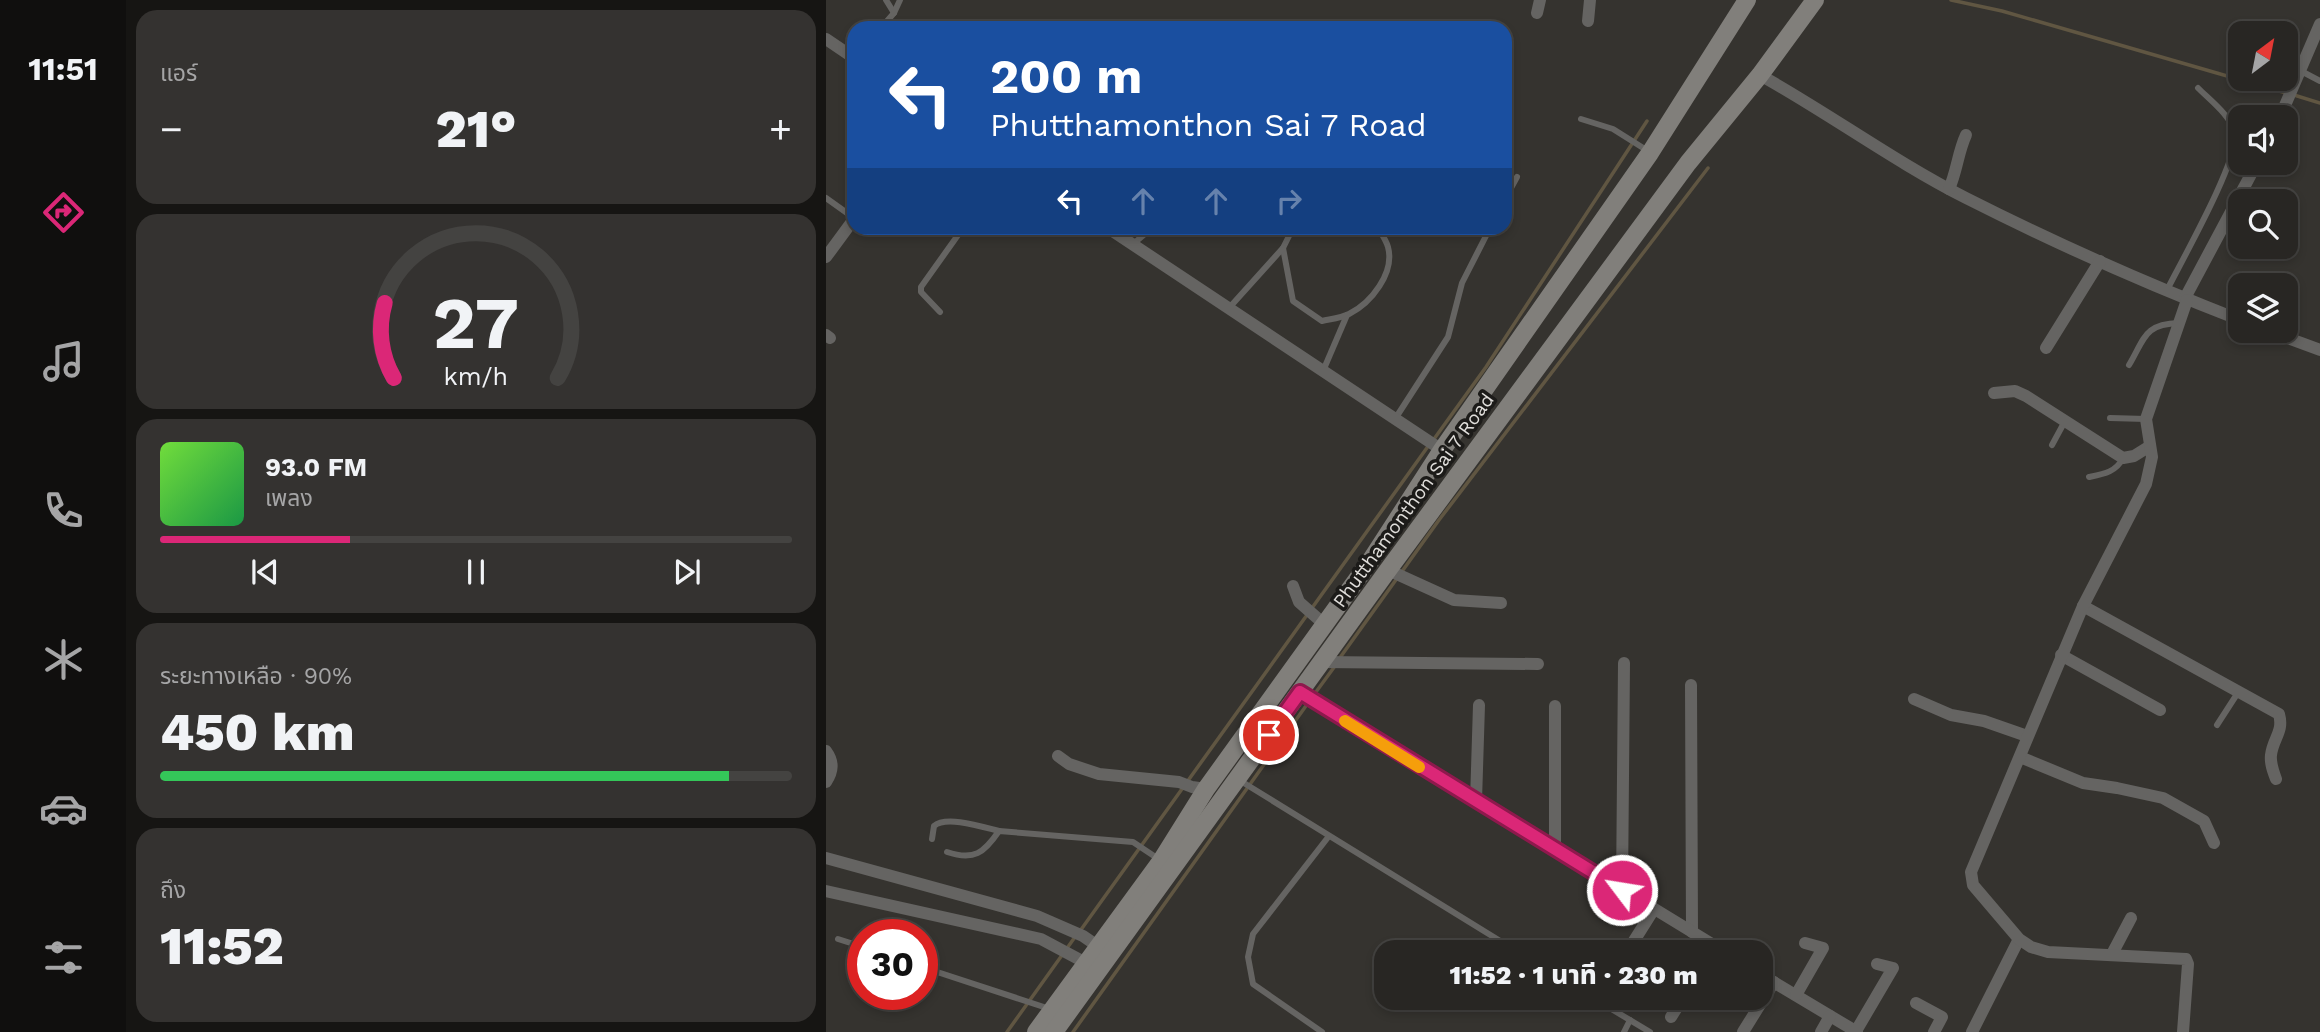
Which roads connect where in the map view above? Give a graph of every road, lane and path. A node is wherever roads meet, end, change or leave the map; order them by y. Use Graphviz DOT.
graph roads {
  1 [pos="886,0"];
  2 [pos="900,0"];
  3 [pos="1540,0"];
  4 [pos="1590,0"];
  5 [pos="1815,0"];
  6 [pos="1741,2"];
  7 [pos="894,13"];
  8 [pos="1537,13"];
  9 [pos="887,21"];
  10 [pos="1588,21"];
  11 [pos="2320,24"];
  12 [pos="826,39"];
  13 [pos="847,53"];
  14 [pos="1760,75"];
  15 [pos="2299,77"];
  16 [pos="2320,81"];
  17 [pos="2198,88"];
  18 [pos="2286,105"];
  19 [pos="1581,118"];
  20 [pos="1966,135"];
  21 [pos="1650,153"];
  22 [pos="2251,175"];
  23 [pos="1517,177"];
  24 [pos="1512,186"];
  25 [pos="1949,189"];
  26 [pos="826,198"];
  27 [pos="847,214"];
  28 [pos="847,228"];
  29 [pos="958,235"];
  30 [pos="1119,235"];
  31 [pos="1144,235"];
  32 [pos="1290,235"];
  33 [pos="1382,235"];
  34 [pos="1486,235"];
  35 [pos="1133,244"];
  36 [pos="1283,248"];
  37 [pos="826,257"];
  38 [pos="2100,261"];
  39 [pos="2167,290"];
  40 [pos="2186,299"];
  41 [pos="1229,308"];
  42 [pos="940,312"];
  43 [pos="1347,315"];
  44 [pos="2228,315"];
  45 [pos="2179,323"];
  46 [pos="2298,342"];
  47 [pos="2046,348"];
  48 [pos="2320,350"];
  49 [pos="2129,365"];
  50 [pos="1323,371"];
  51 [pos="1994,393"];
  52 [pos="2110,418"];
  53 [pos="1395,419"];
  54 [pos="2146,419"];
  55 [pos="2065,421"];
  56 [pos="2052,445"];
  57 [pos="2150,446"];
  58 [pos="1440,449"];
  59 [pos="2123,458"];
  60 [pos="2089,477"];
  61 [pos="1390,571"];
  62 [pos="1293,586"];
  63 [pos="1501,603"];
  64 [pos="2083,606"];
  65 [pos="1319,620"];
  66 [pos="2061,655"];
  67 [pos="1331,663"];
  68 [pos="1624,663"];
  69 [pos="1538,664"];
  70 [pos="1691,685"];
  71 [pos="2239,691"];
  72 [pos="1301,693"];
  73 [pos="1914,699"];
  74 [pos="1479,705"];
  75 [pos="1555,706"];
  76 [pos="2160,709"];
  77 [pos="2217,725"];
  78 [pos="2027,736"];
  79 [pos="826,751"];
  80 [pos="1058,756"];
  81 [pos="2020,757"];
  82 [pos="1238,779"];
  83 [pos="2276,779"];
  84 [pos="826,782"];
  85 [pos="1192,786"];
  86 [pos="1476,801"];
  87 [pos="999,831"];
  88 [pos="1329,836"];
  89 [pos="932,839"];
  90 [pos="2214,843"];
  91 [pos="1555,849"];
  92 [pos="947,852"];
  93 [pos="1156,857"];
  94 [pos="826,859"];
  95 [pos="1622,890"];
  96 [pos="826,891"];
  97 [pos="1014,909"];
  98 [pos="1654,909"];
  99 [pos="2132,918"];
  100 [pos="1008,930"];
  101 [pos="1692,932"];
  102 [pos="838,939"];
  103 [pos="2018,939"];
  104 [pos="1498,940"];
  105 [pos="1635,940"];
  106 [pos="1703,940"];
  107 [pos="847,942"];
  108 [pos="1805,943"];
  109 [pos="1099,947"];
  110 [pos="2112,954"];
  111 [pos="1078,959"];
  112 [pos="1877,964"];
  113 [pos="938,972"];
  114 [pos="1774,982"];
  115 [pos="1796,995"];
  116 [pos="1916,1003"];
  117 [pos="1046,1007"];
  118 [pos="1613,1010"];
  119 [pos="1675,1010"];
  120 [pos="1830,1016"];
  121 [pos="1671,1017"];
  122 [pos="1630,1020"];
  123 [pos="1036,1032"];
  124 [pos="1054,1032"];
  125 [pos="1322,1032"];
  126 [pos="1624,1032"];
  127 [pos="1650,1032"];
  128 [pos="1743,1032"];
  129 [pos="1821,1032"];
  130 [pos="1856,1032"];
  131 [pos="1934,1032"];
  132 [pos="1972,1032"];
  133 [pos="2183,1032"];
  1 -- 7 [label="lane"];
  2 -- 7 [label="lane"];
  3 -- 8 [label="street"];
  4 -- 10 [label="street"];
  5 -- 14 [label="main road, Phutthamonthon Sai 7 Road"];
  6 -- 21 [label="main road, Phutthamonthon Sai 7 Road"];
  7 -- 9 [label="lane"];
  11 -- 15 [label="street"];
  12 -- 13 [label="street"];
  14 -- 25 [label="street"];
  14 -- 61 [label="main road, Phutthamonthon Sai 7 Road"];
  15 -- 16 [label="lane"];
  15 -- 18 [label="street"];
  17 -- 39 [label="lane"];
  19 -- 21 [label="lane"];
  20 -- 25 [label="street"];
  21 -- 58 [label="main road, Phutthamonthon Sai 7 Road"];
  22 -- 40 [label="street"];
  23 -- 24 [label="lane"];
  25 -- 38 [label="street"];
  26 -- 27 [label="lane"];
  28 -- 37 [label="street"];
  29 -- 42 [label="lane"];
  30 -- 35 [label="street"];
  31 -- 35 [label="lane"];
  32 -- 36 [label="lane"];
  33 -- 43 [label="lane"];
  34 -- 53 [label="lane"];
  35 -- 41 [label="street"];
  36 -- 41 [label="lane"];
  36 -- 43 [label="lane"];
  38 -- 39 [label="street"];
  38 -- 47 [label="street"];
  39 -- 40 [label="street"];
  40 -- 44 [label="street"];
  40 -- 45 [label="street"];
  41 -- 50 [label="street"];
  43 -- 50 [label="lane"];
  45 -- 49 [label="lane"];
  45 -- 54 [label="street"];
  46 -- 48 [label="street"];
  50 -- 53 [label="street"];
  51 -- 55 [label="street"];
  52 -- 54 [label="lane"];
  53 -- 58 [label="street"];
  54 -- 57 [label="street"];
  55 -- 56 [label="lane"];
  55 -- 59 [label="street"];
  57 -- 59 [label="street"];
  57 -- 64 [label="street"];
  58 -- 65 [label="main road, Phutthamonthon Sai 7 Road"];
  59 -- 60 [label="lane"];
  61 -- 63 [label="street"];
  61 -- 67 [label="main road, Phutthamonthon Sai 7 Road"];
  62 -- 65 [label="street"];
  64 -- 66 [label="street"];
  64 -- 71 [label="street"];
  65 -- 85 [label="main road, Phutthamonthon Sai 7 Road"];
  66 -- 76 [label="street"];
  66 -- 78 [label="street"];
  67 -- 69 [label="street"];
  67 -- 72 [label="main road, Phutthamonthon Sai 7 Road"];
  68 -- 95 [label="street"];
  70 -- 101 [label="street"];
  71 -- 77 [label="lane"];
  71 -- 83 [label="street"];
  72 -- 82 [label="main road, Phutthamonthon Sai 7 Road"];
  72 -- 86 [label="street"];
  73 -- 78 [label="street"];
  74 -- 86 [label="street"];
  75 -- 91 [label="street"];
  78 -- 81 [label="street"];
  79 -- 84 [label="street"];
  80 -- 85 [label="street"];
  81 -- 90 [label="street"];
  81 -- 103 [label="street"];
  82 -- 88 [label="lane"];
  82 -- 124 [label="main road, Phutthamonthon Sai 7 Road"];
  85 -- 93 [label="main road, Phutthamonthon Sai 7 Road"];
  86 -- 91 [label="street"];
  87 -- 89 [label="lane"];
  87 -- 92 [label="lane"];
  87 -- 93 [label="lane"];
  88 -- 104 [label="lane"];
  88 -- 125 [label="lane"];
  91 -- 95 [label="street"];
  93 -- 109 [label="main road, Phutthamonthon Sai 7 Road"];
  94 -- 97 [label="street"];
  95 -- 98 [label="street"];
  96 -- 100 [label="street"];
  97 -- 100 [label="street"];
  97 -- 109 [label="street"];
  98 -- 101 [label="street"];
  98 -- 105 [label="street"];
  99 -- 110 [label="street"];
  100 -- 111 [label="street"];
  101 -- 106 [label="street"];
  102 -- 107 [label="lane"];
  103 -- 110 [label="street"];
  103 -- 132 [label="street"];
  108 -- 115 [label="street"];
  109 -- 111 [label="main road, Phutthamonthon Sai 7 Road"];
  110 -- 133 [label="street"];
  111 -- 117 [label="main road, Phutthamonthon Sai 7 Road"];
  112 -- 130 [label="street"];
  113 -- 117 [label="lane"];
  114 -- 115 [label="street"];
  114 -- 128 [label="street"];
  115 -- 120 [label="street"];
  116 -- 131 [label="street"];
  117 -- 123 [label="main road, Phutthamonthon Sai 7 Road"];
  118 -- 122 [label="lane"];
  119 -- 121 [label="street"];
  120 -- 129 [label="street"];
  120 -- 130 [label="street"];
  122 -- 126 [label="lane"];
  122 -- 127 [label="lane"];
}
